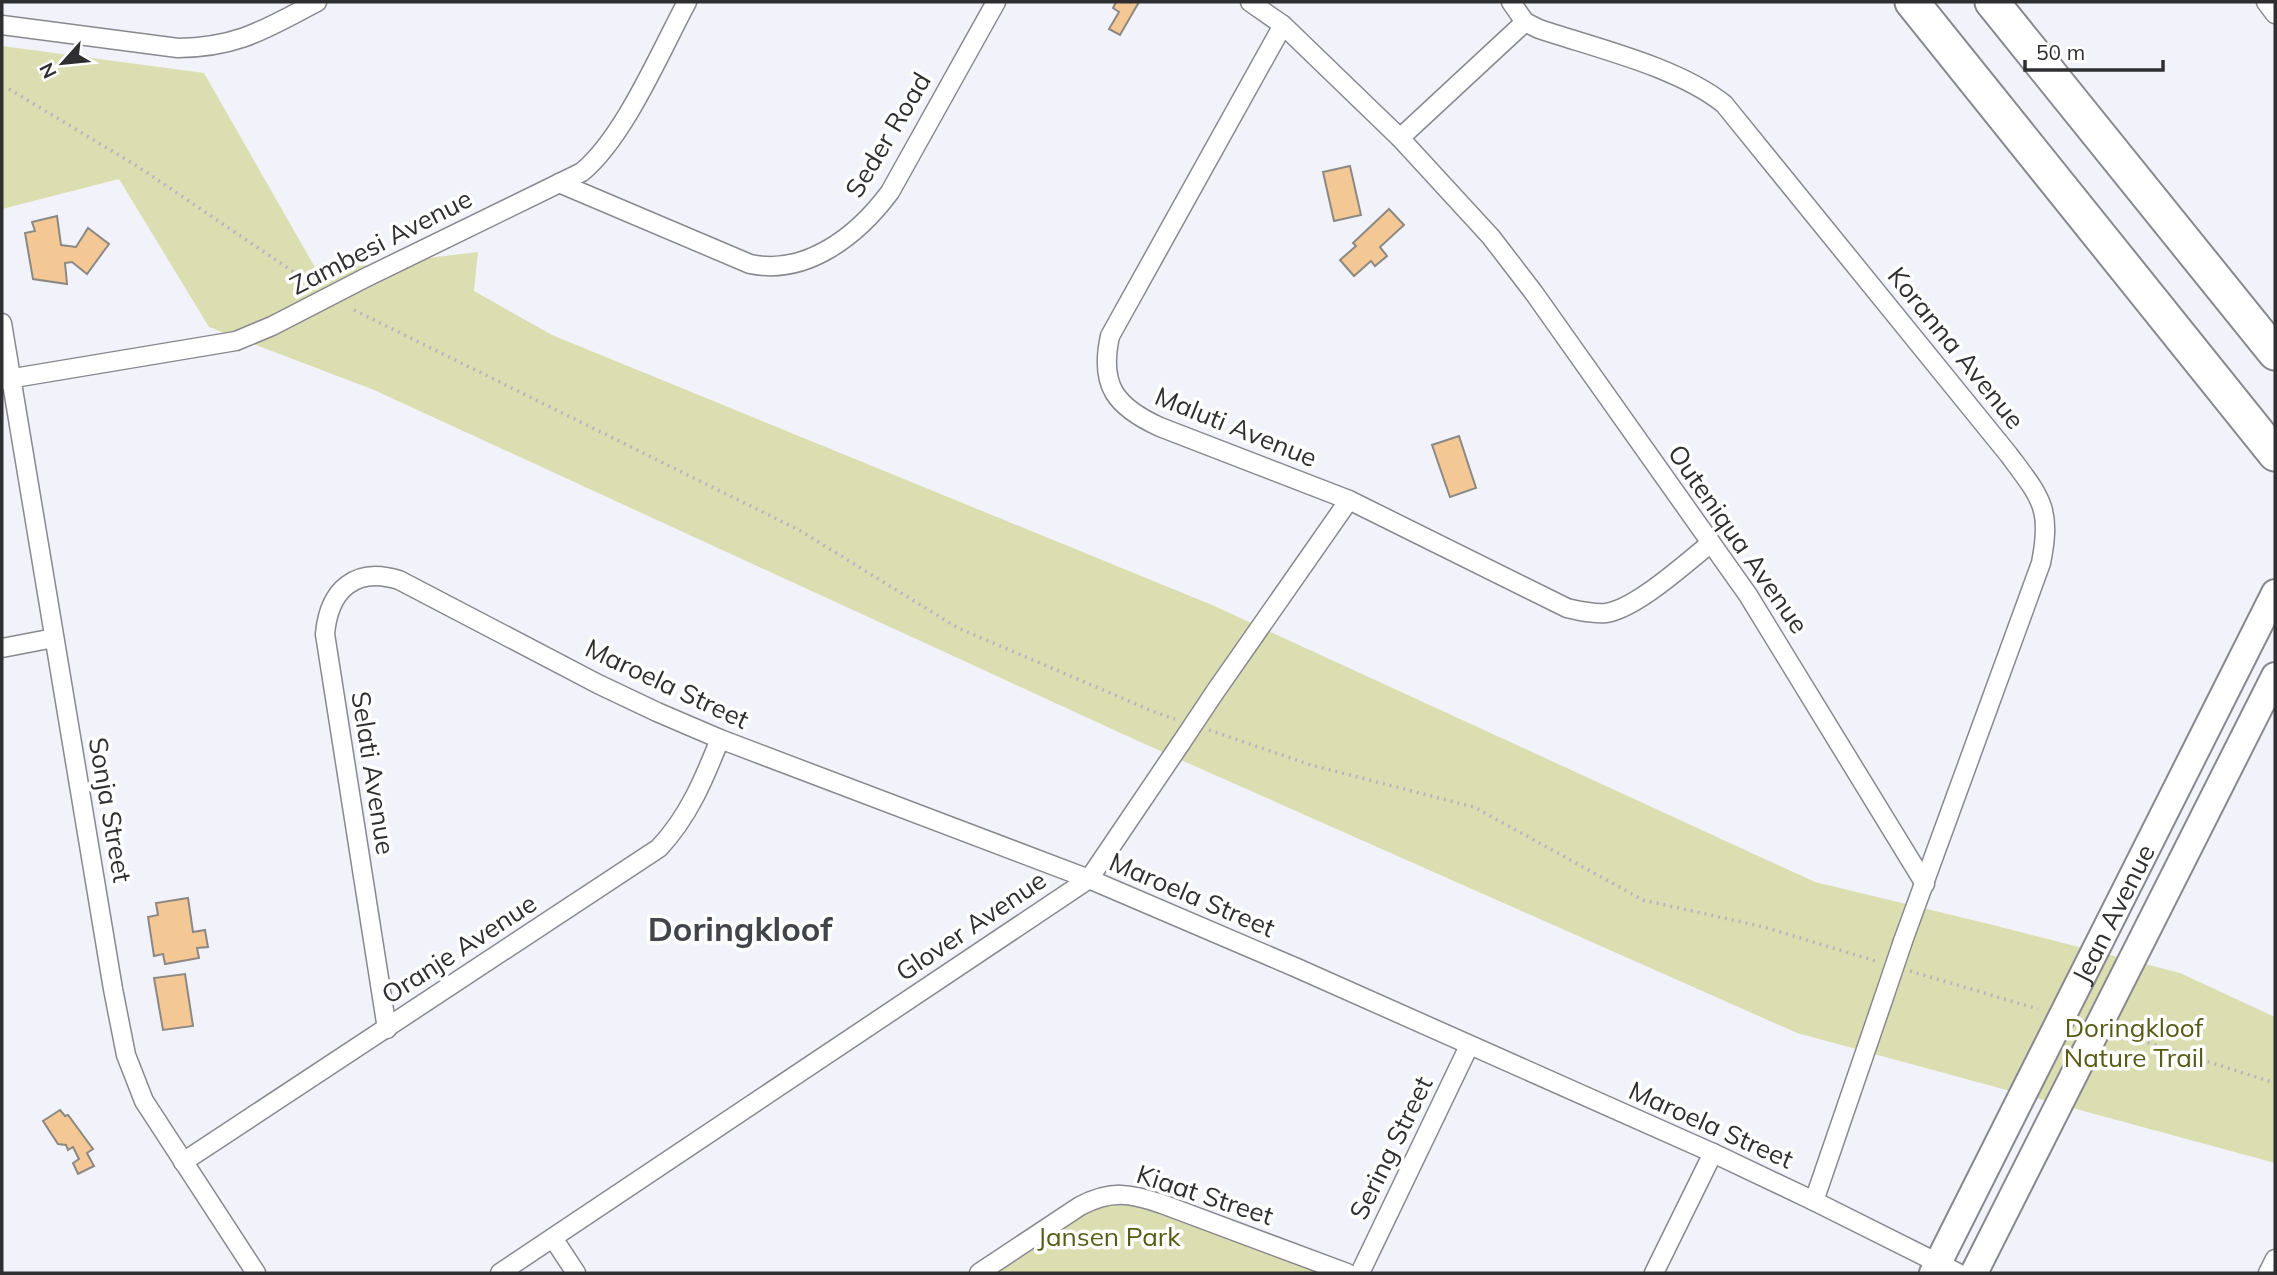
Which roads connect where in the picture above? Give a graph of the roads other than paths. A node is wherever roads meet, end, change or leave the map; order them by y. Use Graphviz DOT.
graph roads {
  1 [pos="317,2"];
  2 [pos="687,2"];
  3 [pos="996,2"];
  4 [pos="1250,2"];
  5 [pos="1511,2"];
  6 [pos="1912,2"];
  7 [pos="1992,2"];
  8 [pos="2266,2"];
  9 [pos="2275,14"];
  10 [pos="1525,22"];
  11 [pos="2,25"];
  12 [pos="1283,25"];
  13 [pos="1400,138"];
  14 [pos="559,183"];
  15 [pos="2,323"];
  16 [pos="2275,353"];
  17 [pos="6,380"];
  18 [pos="2275,454"];
  19 [pos="1349,500"];
  20 [pos="1711,543"];
  21 [pos="399,580"];
  22 [pos="2275,593"];
  23 [pos="54,638"];
  24 [pos="2,648"];
  25 [pos="2275,676"];
  26 [pos="720,740"];
  27 [pos="1089,879"];
  28 [pos="1925,884"];
  29 [pos="387,1028"];
  30 [pos="1469,1046"];
  31 [pos="2039,1144"];
  32 [pos="1713,1153"];
  33 [pos="183,1162"];
  34 [pos="1814,1201"];
  35 [pos="553,1238"];
  36 [pos="2275,1259"];
  37 [pos="1943,1270"];
  38 [pos="256,1273"];
  39 [pos="499,1273"];
  40 [pos="576,1273"];
  41 [pos="979,1273"];
  42 [pos="1347,1273"];
  43 [pos="1360,1273"];
  44 [pos="1654,1273"];
  45 [pos="1974,1273"];
  46 [pos="2268,1273"];
  1 -- 11 [label="street"];
  2 -- 14 [label="street, Zambesi Avenue"];
  3 -- 14 [label="street, Seder Road"];
  4 -- 12 [label="street, Outeniqua Avenue"];
  5 -- 10 [label="street"];
  6 -- 18 [label="highway"];
  7 -- 16 [label="highway"];
  8 -- 9 [label="street"];
  10 -- 13 [label="street"];
  10 -- 28 [label="street, Koranna Avenue"];
  12 -- 13 [label="street, Outeniqua Avenue"];
  12 -- 19 [label="street, Maluti Avenue"];
  13 -- 20 [label="street, Outeniqua Avenue"];
  14 -- 17 [label="street, Zambesi Avenue"];
  15 -- 17 [label="street, Sonja Street"];
  17 -- 23 [label="street, Sonja Street"];
  19 -- 20 [label="street, Maluti Avenue"];
  19 -- 27 [label="street, Glover Avenue, bridge"];
  20 -- 28 [label="street, Outeniqua Avenue"];
  21 -- 26 [label="street, Maroela Street"];
  21 -- 29 [label="street, Selati Avenue"];
  22 -- 37 [label="main road, Jean Avenue"];
  23 -- 24 [label="street"];
  23 -- 33 [label="street, Sonja Street"];
  25 -- 31 [label="main road, Jean Avenue"];
  26 -- 27 [label="street, Maroela Street"];
  26 -- 29 [label="street, Oranje Avenue"];
  27 -- 30 [label="street, Maroela Street"];
  27 -- 35 [label="street, Glover Avenue"];
  28 -- 34 [label="street, bridge"];
  29 -- 33 [label="street, Oranje Avenue"];
  30 -- 32 [label="street, Maroela Street"];
  30 -- 43 [label="street, Sering Street"];
  31 -- 37 [label="main road"];
  31 -- 45 [label="main road, Jean Avenue"];
  32 -- 34 [label="street, Maroela Street"];
  32 -- 44 [label="street"];
  33 -- 38 [label="street, Sonja Street"];
  34 -- 37 [label="street, Maroela Street"];
  35 -- 39 [label="street, Glover Avenue"];
  35 -- 40 [label="street"];
  36 -- 46 [label="street"];
  41 -- 42 [label="street, Kiaat Street"];
}
